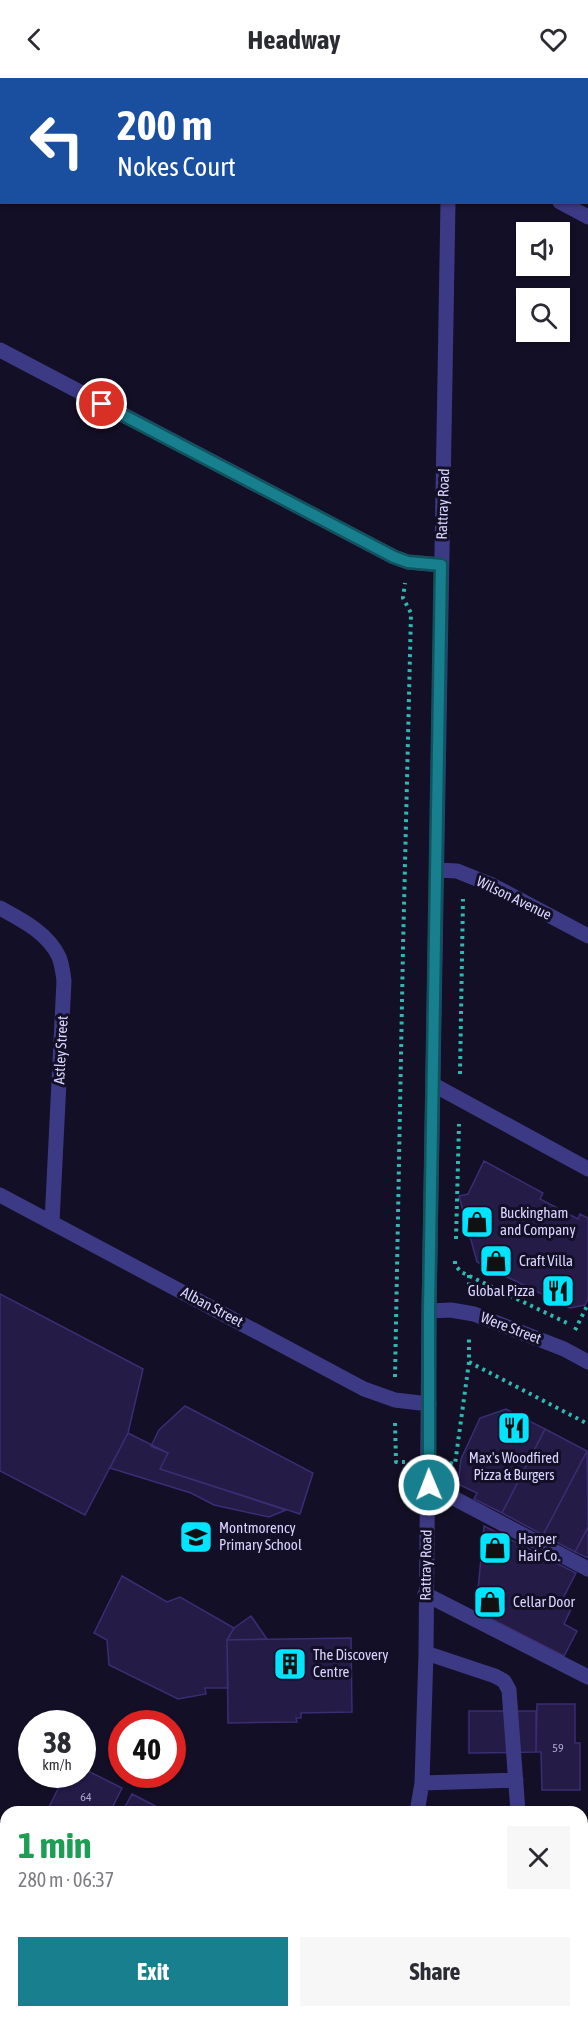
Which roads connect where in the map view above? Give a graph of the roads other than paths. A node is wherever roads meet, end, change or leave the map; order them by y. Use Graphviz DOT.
graph roads {
  1 [pos="448,204"];
  2 [pos="565,204"];
  3 [pos="588,217"];
  4 [pos="0,350"];
  5 [pos="441,565"];
  6 [pos="437,870"];
  7 [pos="0,908"];
  8 [pos="588,936"];
  9 [pos="434,1085"];
  10 [pos="588,1169"];
  11 [pos="0,1195"];
  12 [pos="52,1222"];
  13 [pos="429,1311"];
  14 [pos="588,1362"];
  15 [pos="429,1404"];
  16 [pos="429,1485"];
  17 [pos="588,1569"];
  18 [pos="425,1594"];
  19 [pos="426,1653"];
  20 [pos="588,1677"];
  21 [pos="516,1780"];
  22 [pos="422,1783"];
  23 [pos="418,1806"];
  24 [pos="518,1806"];
  1 -- 5 [label="street, Rattray Road"];
  2 -- 3 [label="street"];
  4 -- 5 [label="street"];
  5 -- 6 [label="street, Rattray Road"];
  6 -- 8 [label="street, Wilson Avenue"];
  6 -- 9 [label="street, Rattray Road"];
  7 -- 12 [label="street, Astley Street"];
  9 -- 10 [label="street"];
  9 -- 13 [label="street, Rattray Road"];
  11 -- 12 [label="street, Alban Street"];
  12 -- 15 [label="street, Alban Street"];
  13 -- 14 [label="street, Were Street"];
  13 -- 15 [label="street, Rattray Road"];
  15 -- 16 [label="street, Rattray Road"];
  16 -- 17 [label="street"];
  16 -- 18 [label="street, Rattray Road"];
  18 -- 19 [label="street, Rattray Road"];
  18 -- 20 [label="street"];
  19 -- 21 [label="street"];
  19 -- 22 [label="street, Rattray Road"];
  21 -- 22 [label="street"];
  21 -- 24 [label="street"];
  22 -- 23 [label="street, Rattray Road"];
}
